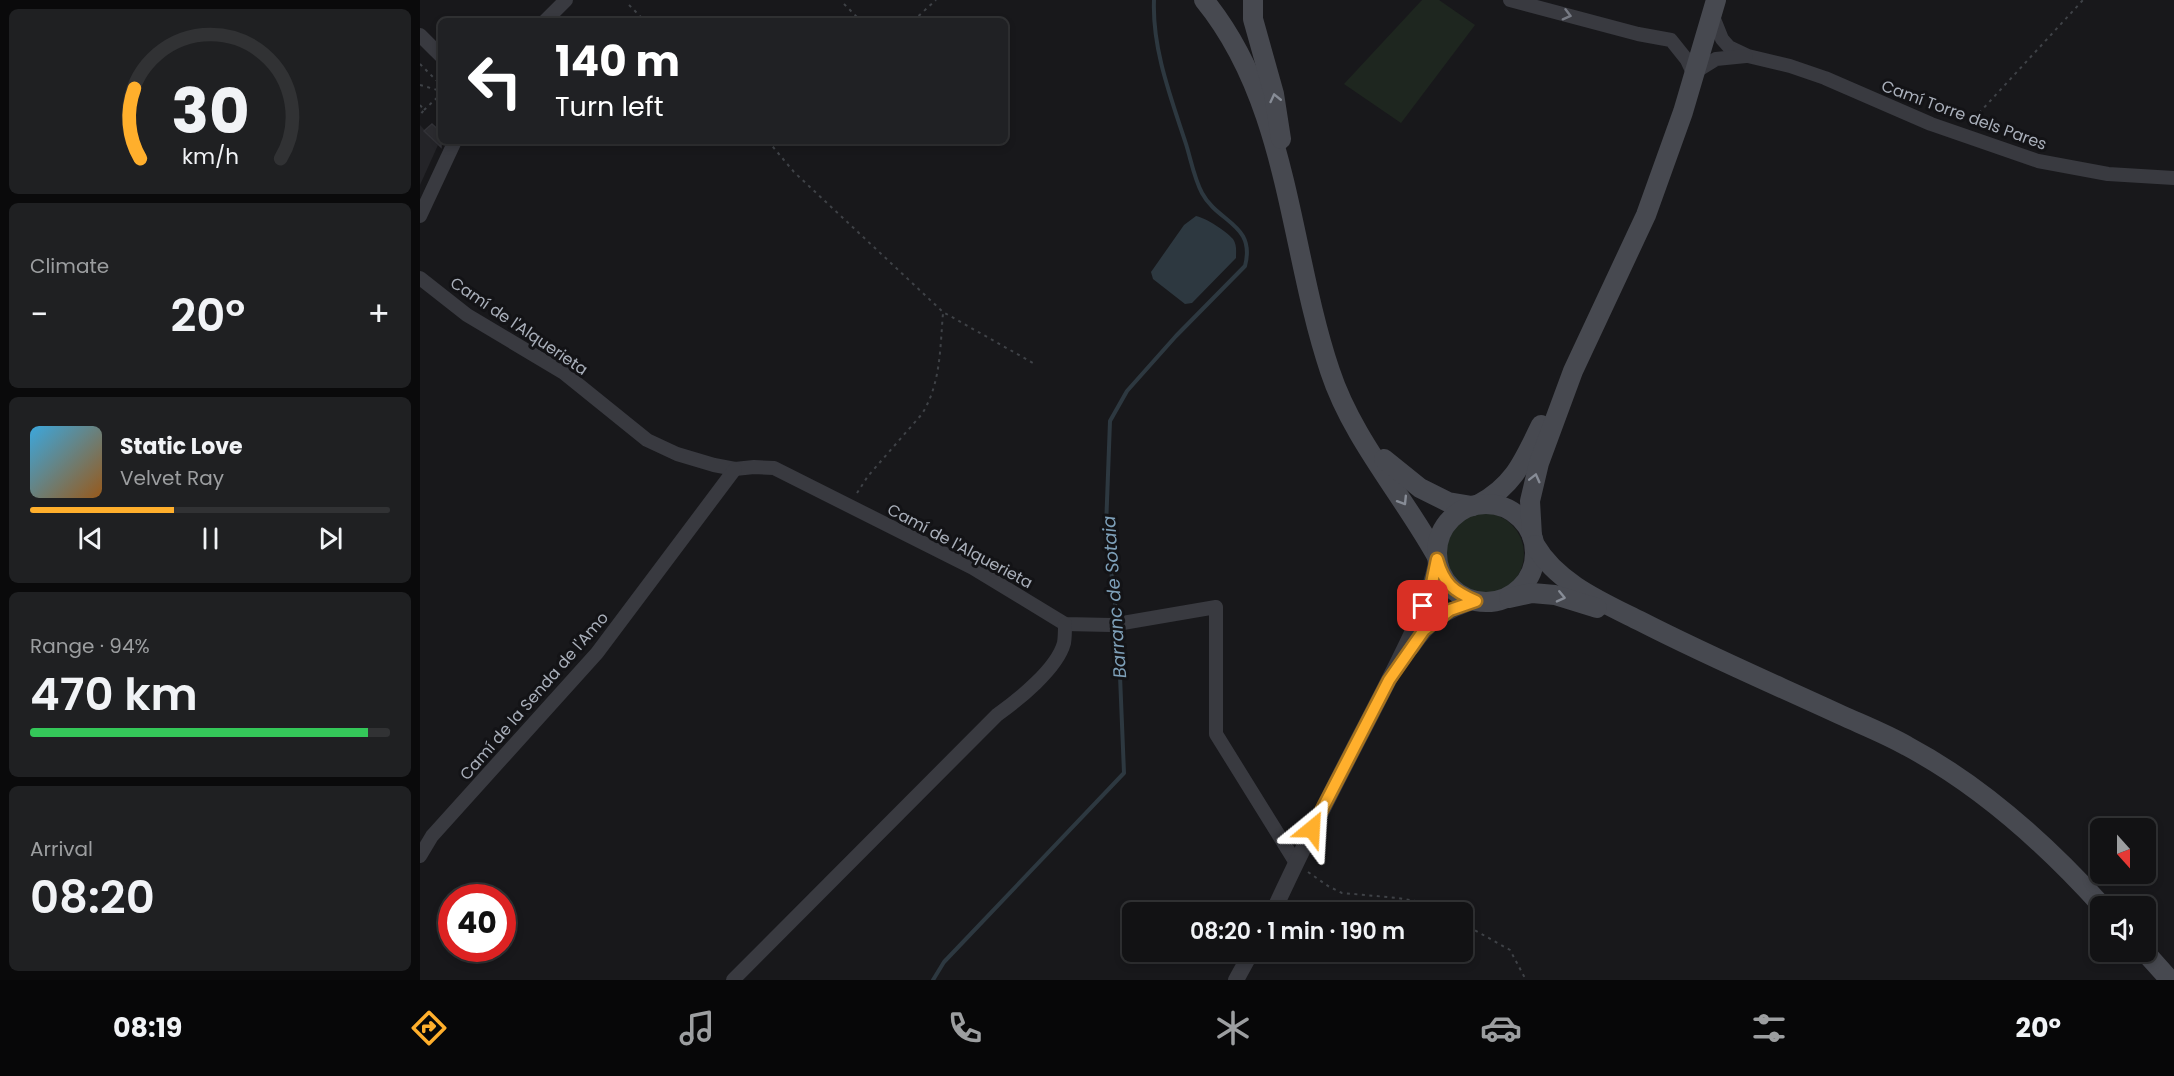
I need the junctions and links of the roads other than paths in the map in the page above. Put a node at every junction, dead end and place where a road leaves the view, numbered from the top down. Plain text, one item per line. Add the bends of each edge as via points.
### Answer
1 (566, 0) edge
2 (1204, 0) edge
3 (1253, 0) edge
4 (1510, 0) edge
5 (1714, 7) edge
6 (548, 18) edge
7 (420, 35) edge
8 (438, 53) edge
9 (1748, 56) junction
10 (1694, 74) junction
11 (454, 144) edge
12 (1282, 177) junction
13 (2174, 178) edge
14 (420, 216) edge
15 (420, 278) edge
16 (1573, 371) junction
17 (1359, 435) junction
18 (735, 470) junction
19 (1475, 505) junction
20 (1533, 540) junction
21 (1437, 557) junction
22 (1503, 599) junction
23 (1476, 601) junction
24 (1065, 624) junction
25 (1666, 635) junction
26 (1389, 680) junction
27 (420, 856) edge
28 (1296, 863) junction
29 (2092, 896) edge
30 (1278, 902) edge
31 (1246, 962) edge
32 (2154, 962) edge
33 (734, 980) edge
34 (1236, 980) edge
35 (2170, 980) edge

1 - 6 street
2 - 12 main road via 1247,72
12 -> 3 main road via 1277,108 1253,19
4 -> 10 street via 1671,40
5 - 9 street, Camí Torre dels Pares via 1722,39
5 - 10 main road
7 - 8 street
9 - 10 street, Camí Torre dels Pares via 1716,59
9 - 13 street, Camí Torre dels Pares via 1825,78 1922,120 2038,161 2108,174
10 - 16 main road via 1646,214
11 - 14 street
12 - 17 main road via 1330,372
15 - 18 street, Camí de l'Alquerieta via 467,315 564,373 647,440 693,460
16 - 19 main road via 1515,477 1492,497
20 -> 16 main road via 1533,483
17 - 19 main road via 1420,489 1448,502
17 -> 21 main road
18 - 24 street, Camí de l'Alquerieta via 774,468 973,568
18 - 27 street, Camí de la Senda de l'Amo via 597,653 432,836
19 - 20 main road via 1498,505 1518,515 1530,529
19 - 21 main road via 1464,508 1448,521 1439,537
20 - 22 main road via 1536,556 1529,577
20 - 25 main road via 1546,561 1563,577
21 - 23 main road via 1442,576 1456,592
21 - 26 street via 1431,588
22 - 23 main road
22 -> 25 main road via 1532,593 1555,595
23 - 26 street via 1450,610 1424,630
24 - 28 street via 1111,625 1216,606 1216,734
24 - 33 street via 1063,645 1023,696 997,715
25 - 29 main road via 1905,745 1948,769 2024,828
26 - 28 street
28 - 30 street
31 - 34 street
32 - 35 main road

